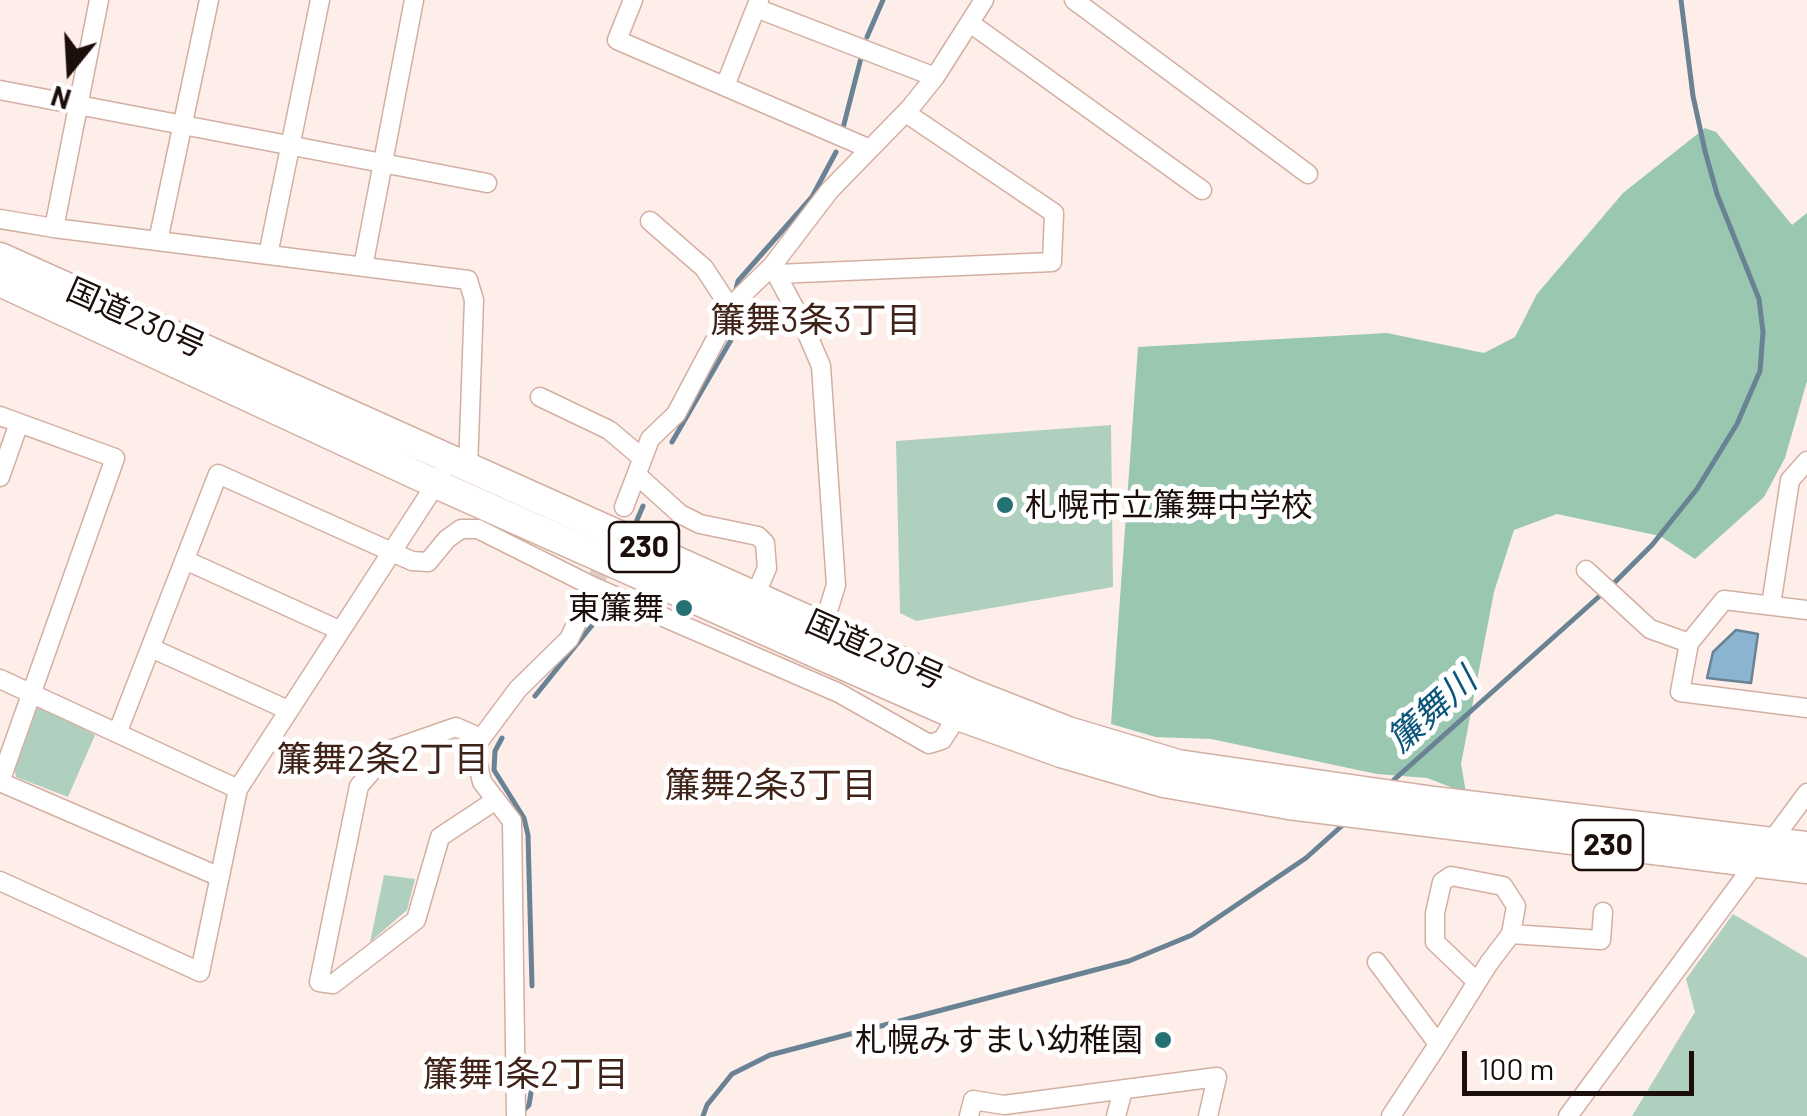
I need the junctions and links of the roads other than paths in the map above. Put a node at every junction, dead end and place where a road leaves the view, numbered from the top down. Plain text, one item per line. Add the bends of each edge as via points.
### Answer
1 (99, 0) edge
2 (210, 0) edge
3 (320, 0) edge
4 (414, 0) edge
5 (633, 0) edge
6 (984, 0) edge
7 (1074, 0) edge
8 (757, 4) edge
9 (970, 23) junction
10 (934, 77) junction
11 (725, 86) junction
12 (0, 90) edge
13 (78, 106) junction
14 (906, 112) junction
15 (184, 126) junction
16 (289, 146) junction
17 (870, 149) junction
18 (382, 164) junction
19 (1308, 174) dead end
20 (488, 183) dead end
21 (1202, 190) dead end
22 (0, 219) edge
23 (650, 221) dead end
24 (54, 228) junction
25 (158, 241) junction
26 (268, 255) junction
27 (0, 257) edge
28 (363, 267) junction
29 (774, 270) junction
30 (0, 282) edge
31 (732, 309) junction
32 (540, 397) dead end
33 (0, 416) edge
34 (19, 423) junction
35 (1807, 460) edge
36 (639, 466) junction
37 (451, 471) junction
38 (0, 478) edge
39 (1786, 506) junction
40 (624, 507) tunnel mouth
41 (1807, 509) edge
42 (392, 551) junction
43 (184, 560) junction
44 (1586, 570) dead end
45 (594, 587) junction
46 (1771, 604) junction
47 (748, 608) junction
48 (1807, 610) edge
49 (339, 630) junction
50 (818, 640) junction
51 (1689, 643) junction
52 (151, 648) junction
53 (0, 678) edge
54 (32, 693) junction
55 (965, 704) junction
56 (1807, 708) edge
57 (288, 710) junction
58 (118, 732) junction
59 (481, 738) junction
60 (238, 790) junction
61 (1807, 793) edge
62 (1298, 794) junction
63 (496, 800) junction
64 (1807, 846) edge
65 (1762, 852) junction
66 (1807, 869) edge
67 (220, 877) junction
68 (0, 881) edge
69 (1603, 912) dead end
70 (1511, 934) junction
71 (1377, 962) dead end
72 (1477, 982) junction
73 (1438, 1044) junction
74 (1123, 1090) junction
75 (1570, 1115) edge
76 (516, 1116) edge
77 (969, 1116) edge
78 (1116, 1116) edge
79 (1208, 1116) edge
80 (1391, 1116) edge

1 - 13 street
2 - 15 street
3 - 16 street
4 - 18 street
5 - 11 street via 618,40
6 - 9 street
7 - 19 street
8 - 10 street
8 - 11 street
9 - 10 street
9 - 21 street
10 - 14 street
11 - 17 street
12 - 13 street
13 - 15 street
13 - 24 street
14 - 17 street
14 - 29 street via 1054,213 1052,262
15 - 16 street
15 - 25 street
16 - 18 street
16 - 26 street
17 - 29 street via 830,190
18 - 20 street
18 - 28 street
22 - 24 street
23 - 31 street via 704,268
24 - 25 street
25 - 26 street
26 - 28 street
27 - 37 highway, 国道230号 / 230
28 - 37 street via 468,280 474,300
29 - 31 street
29 - 50 street via 821,366 836,585
30 - 37 highway, 国道230号 / 230
31 - 36 street via 676,414 650,440
32 - 36 street via 609,430
33 - 34 street
34 - 38 street
34 - 54 street via 114,458
35 - 39 street via 1790,480
36 - 40 street
36 - 47 street via 680,514 765,543 767,568
37 - 42 street
37 - 47 highway, 国道230号 / 230
39 - 41 street
39 - 46 street
42 - 43 street via 218,474
42 - 45 street via 428,562 461,529 478,529
42 - 49 street
43 - 49 street
43 - 52 street
44 - 51 street via 1650,630
45 - 55 street via 840,693 929,744 942,740
45 - 59 street via 569,639
46 - 48 street
46 - 51 street via 1724,600
47 - 50 highway, 国道230号 / 230
49 - 57 street
50 - 55 highway, 国道230号 / 230
51 - 56 street via 1680,692
52 - 57 street
52 - 58 street
53 - 54 street
54 - 58 street
54 - 67 street via 0,782
55 - 62 highway, 国道230号 / 230
57 - 60 street
58 - 60 street
59 - 63 street via 474,748 482,782
59 - 63 street via 456,727 390,750 359,786 319,982 333,984 416,920 440,837
60 - 67 street
61 - 65 street
62 - 65 highway, 国道230号 / 230 via 1434,801
62 - 65 highway, 国道230号 / 230 via 1410,822
63 - 76 street via 512,821
64 - 65 highway, 国道230号 / 230
65 - 66 highway, 国道230号 / 230
65 - 75 street
67 - 68 street via 200,972
69 - 70 street via 1601,940
70 - 72 street
70 - 72 street via 1516,906 1503,886 1451,876 1442,882 1435,942
71 - 73 street
72 - 73 street
73 - 80 street
74 - 77 street via 1004,1105 974,1100
74 - 78 street
74 - 79 street via 1217,1077

